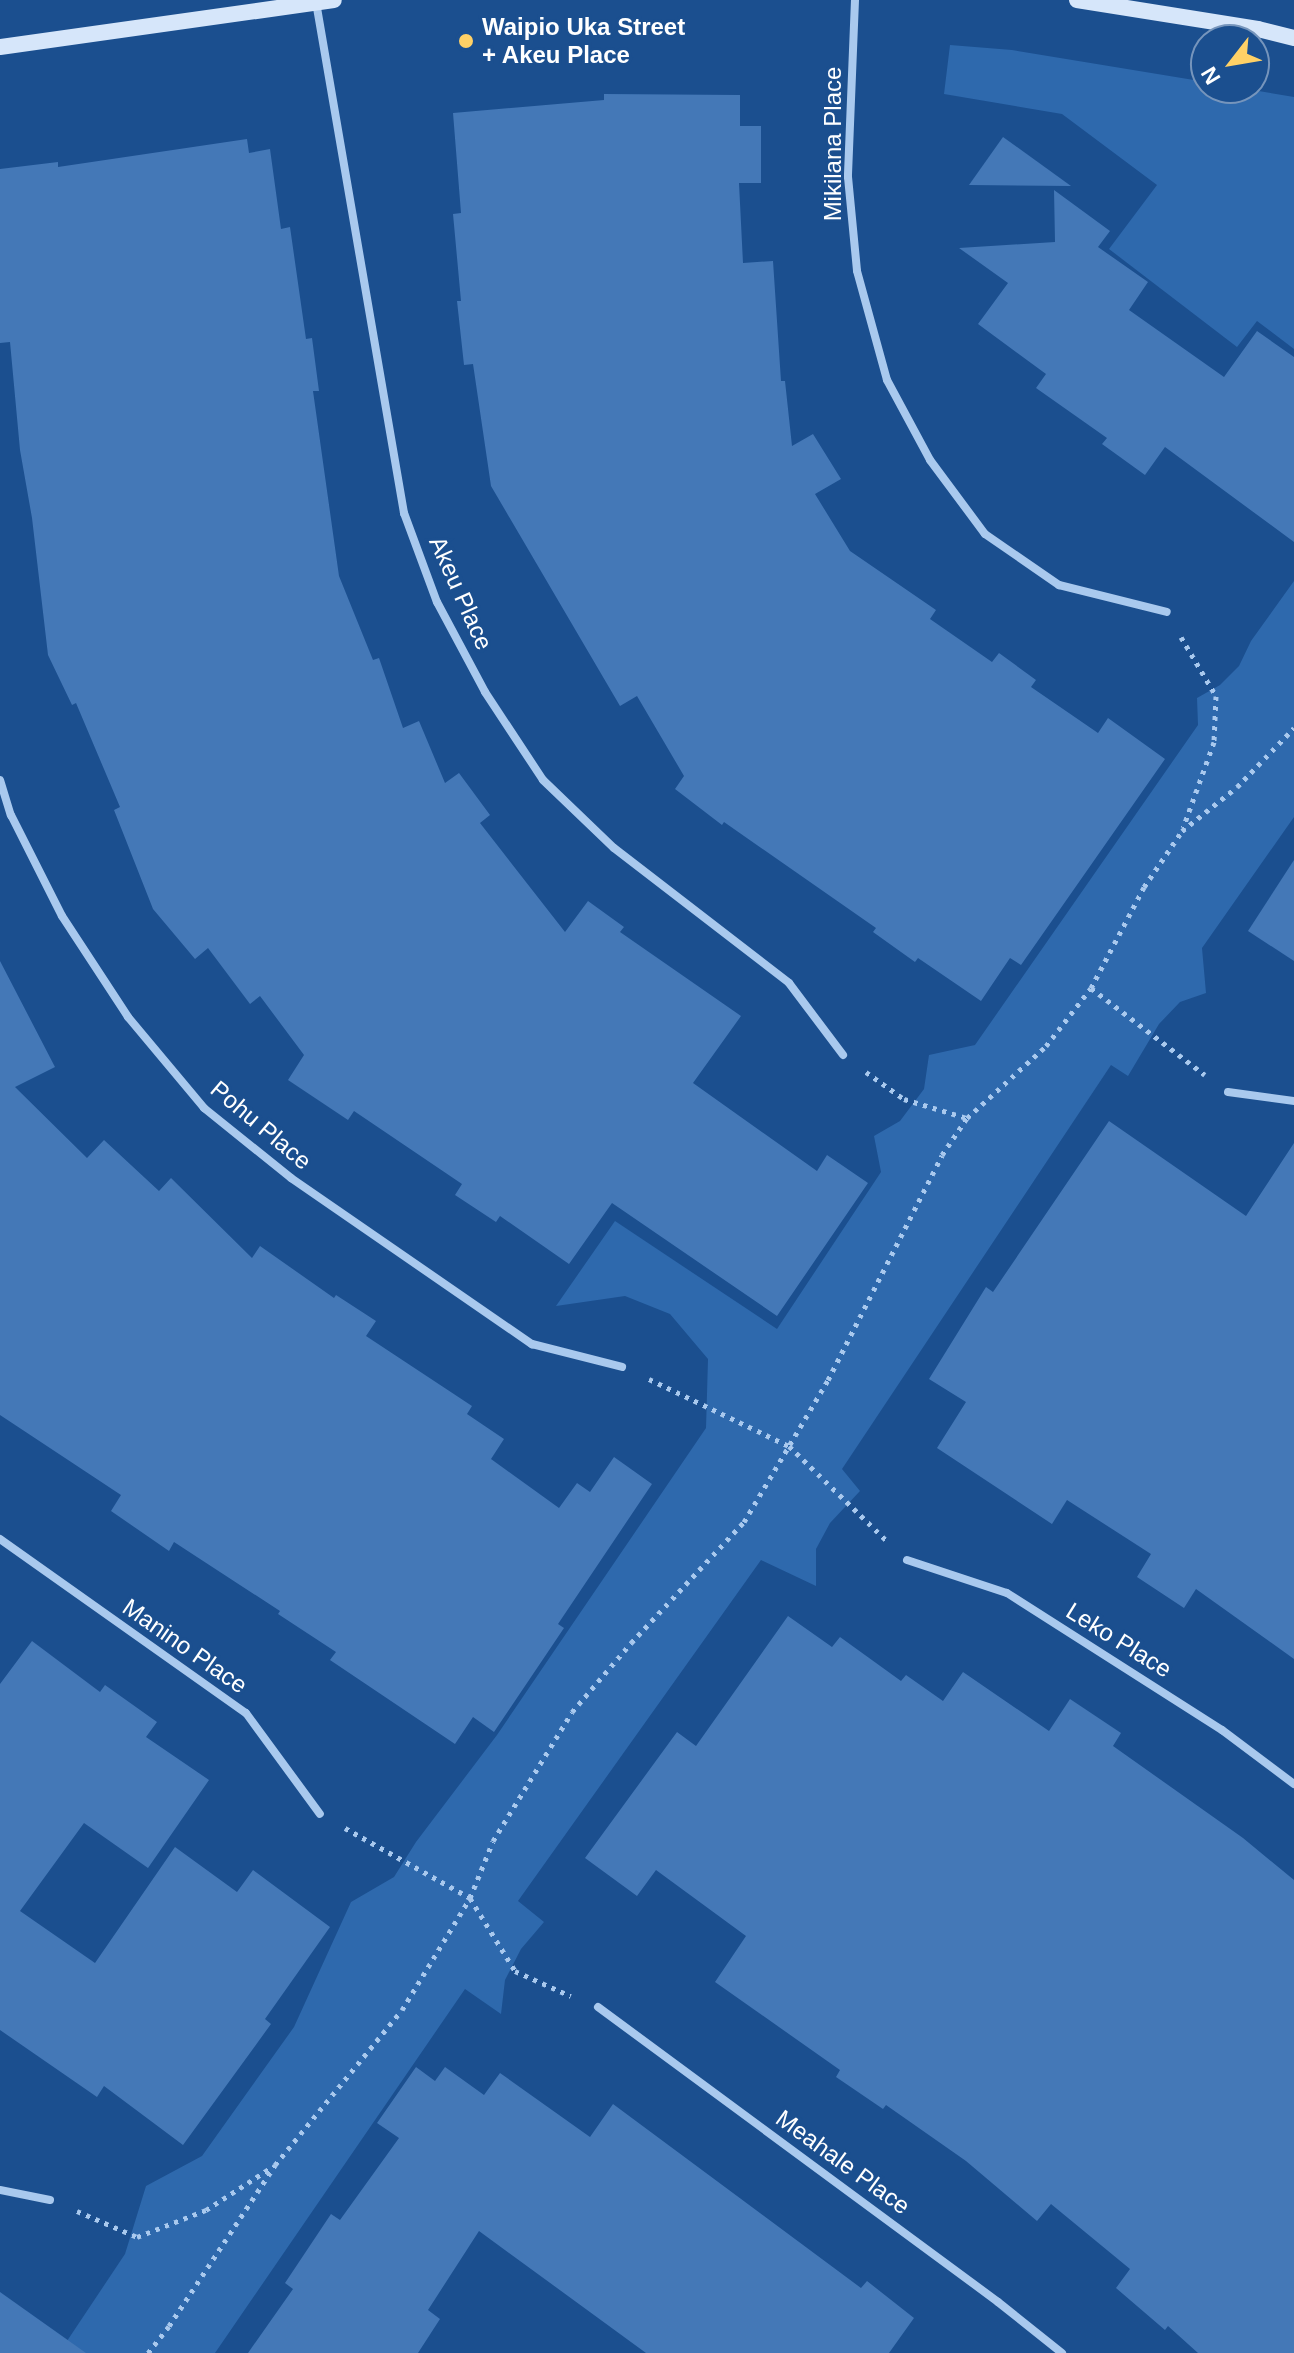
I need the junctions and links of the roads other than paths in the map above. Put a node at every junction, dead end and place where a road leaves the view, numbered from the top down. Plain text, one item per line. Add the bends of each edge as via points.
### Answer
1 (334, 0) edge
2 (855, 0) edge
3 (1077, 0) edge
4 (316, 2) edge
5 (1294, 38) edge
6 (0, 47) edge
7 (1167, 612) road end
8 (0, 780) edge
9 (843, 1055) road end
10 (1228, 1092) road end
11 (1294, 1101) edge
12 (622, 1367) road end
13 (0, 1539) edge
14 (907, 1560) road end
15 (1294, 1784) edge
16 (320, 1814) road end
17 (598, 2007) road end
18 (0, 2190) edge
19 (50, 2200) road end
20 (1062, 2353) edge

1 - 4 street
2 - 7 street, Mikilana Place via 848,177 857,271 887,380 930,460 985,534 1059,585
3 - 5 street
4 - 6 street
4 - 9 street, Akeu Place via 404,513 437,602 485,692 543,780 614,848 789,983
8 - 12 street, Pohu Place via 11,815 62,916 128,1017 204,1108 291,1178 532,1344
10 - 11 street
13 - 16 street, Manino Place via 246,1713
14 - 15 street, Leko Place via 1007,1593 1222,1730
17 - 20 street, Meahale Place
18 - 19 street

